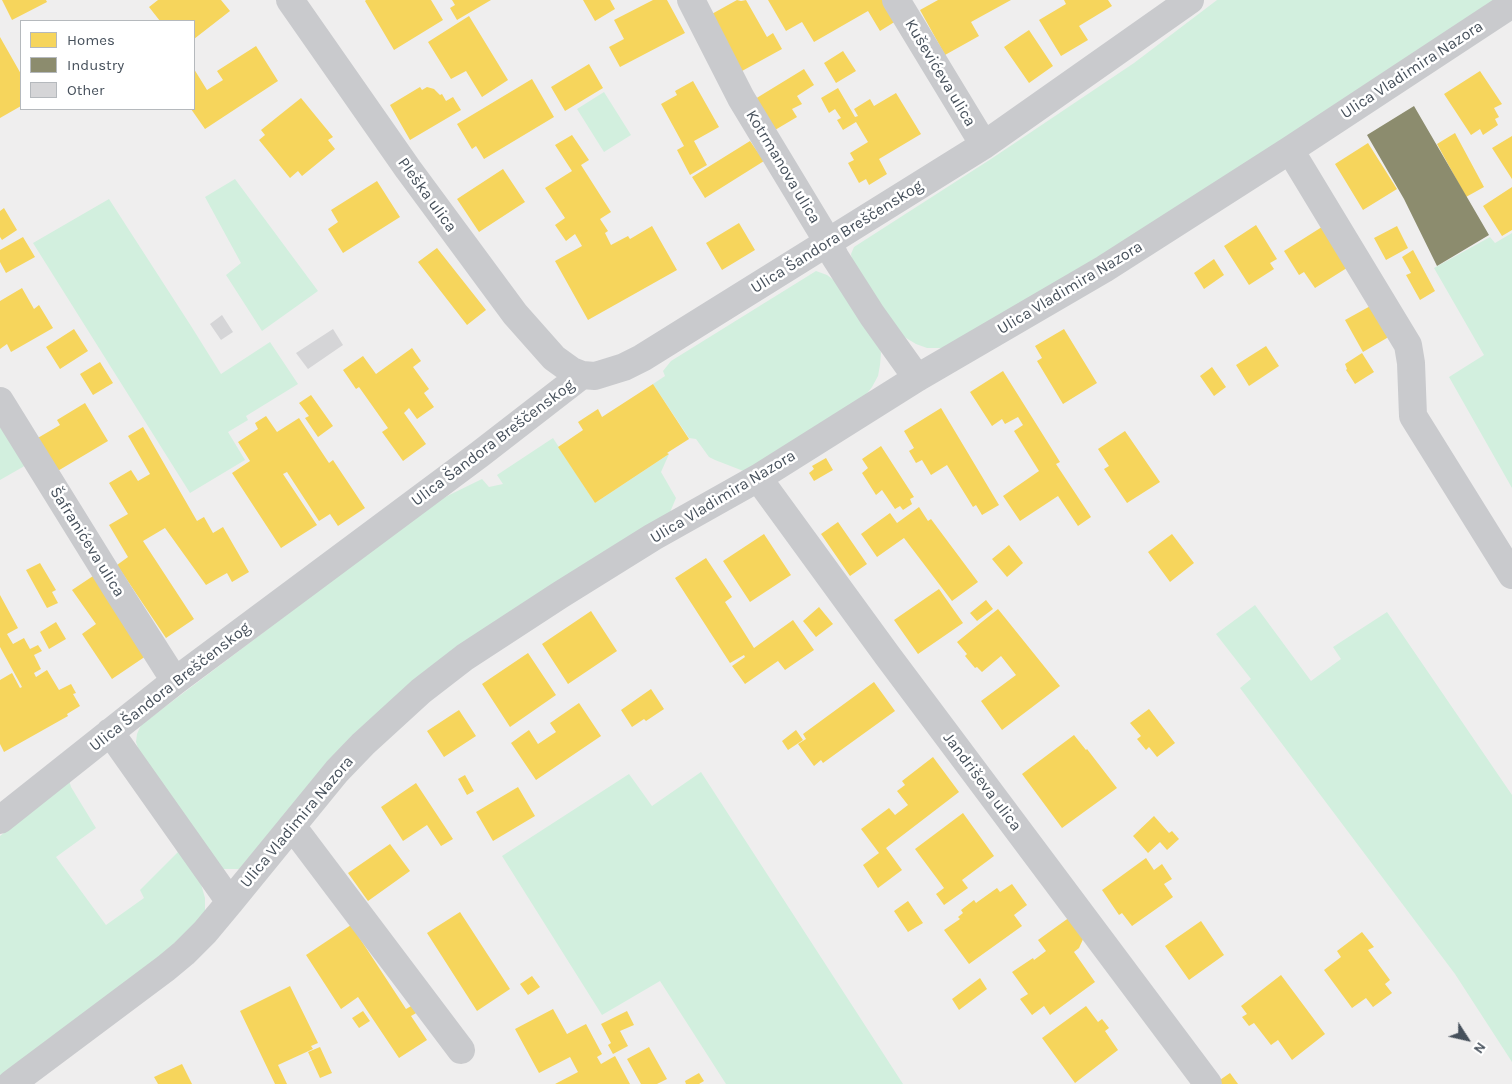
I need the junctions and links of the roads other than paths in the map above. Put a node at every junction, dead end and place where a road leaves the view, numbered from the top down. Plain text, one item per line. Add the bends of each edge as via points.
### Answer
1 (290, 0) edge
2 (691, 0) edge
3 (896, 0) edge
4 (1190, 0) edge
5 (1512, 4) edge
6 (984, 145) junction
7 (1290, 150) junction
8 (828, 242) junction
9 (582, 375) junction
10 (917, 378) junction
11 (0, 401) edge
12 (758, 478) junction
13 (1512, 575) edge
14 (175, 681) junction
15 (110, 732) junction
16 (0, 820) edge
17 (292, 826) junction
18 (230, 902) junction
19 (461, 1050) dead end
20 (11, 1084) edge
21 (1208, 1084) edge

1 - 9 street, Pleška ulica via 408,169 515,314 554,358
2 - 8 street, Kotrmanova ulica via 741,98
3 - 6 street, Kuševićeva ulica
4 - 6 street, Ulica Šandora Breščenskog
5 - 7 street, Ulica Vladimira Nazora
6 - 8 street, Ulica Šandora Breščenskog
7 - 10 street, Ulica Vladimira Nazora via 1104,269
7 - 13 street via 1408,345 1413,416
8 - 9 street, Ulica Šandora Breščenskog via 642,358 607,373
8 - 10 street, Kotrmanova ulica via 866,306
9 - 14 street, Ulica Šandora Breščenskog
10 - 12 street, Ulica Vladimira Nazora
11 - 14 street, Šafranićeva ulica
12 - 17 street, Ulica Vladimira Nazora via 568,589 465,657 421,691 363,744
12 - 21 street, Jandriševa ulica
14 - 15 street, Ulica Šandora Breščenskog
15 - 16 street, Ulica Šandora Breščenskog
15 - 18 street
17 - 18 street, Ulica Vladimira Nazora
17 - 19 street
18 - 20 street, Ulica Vladimira Nazora via 205,932 166,968

